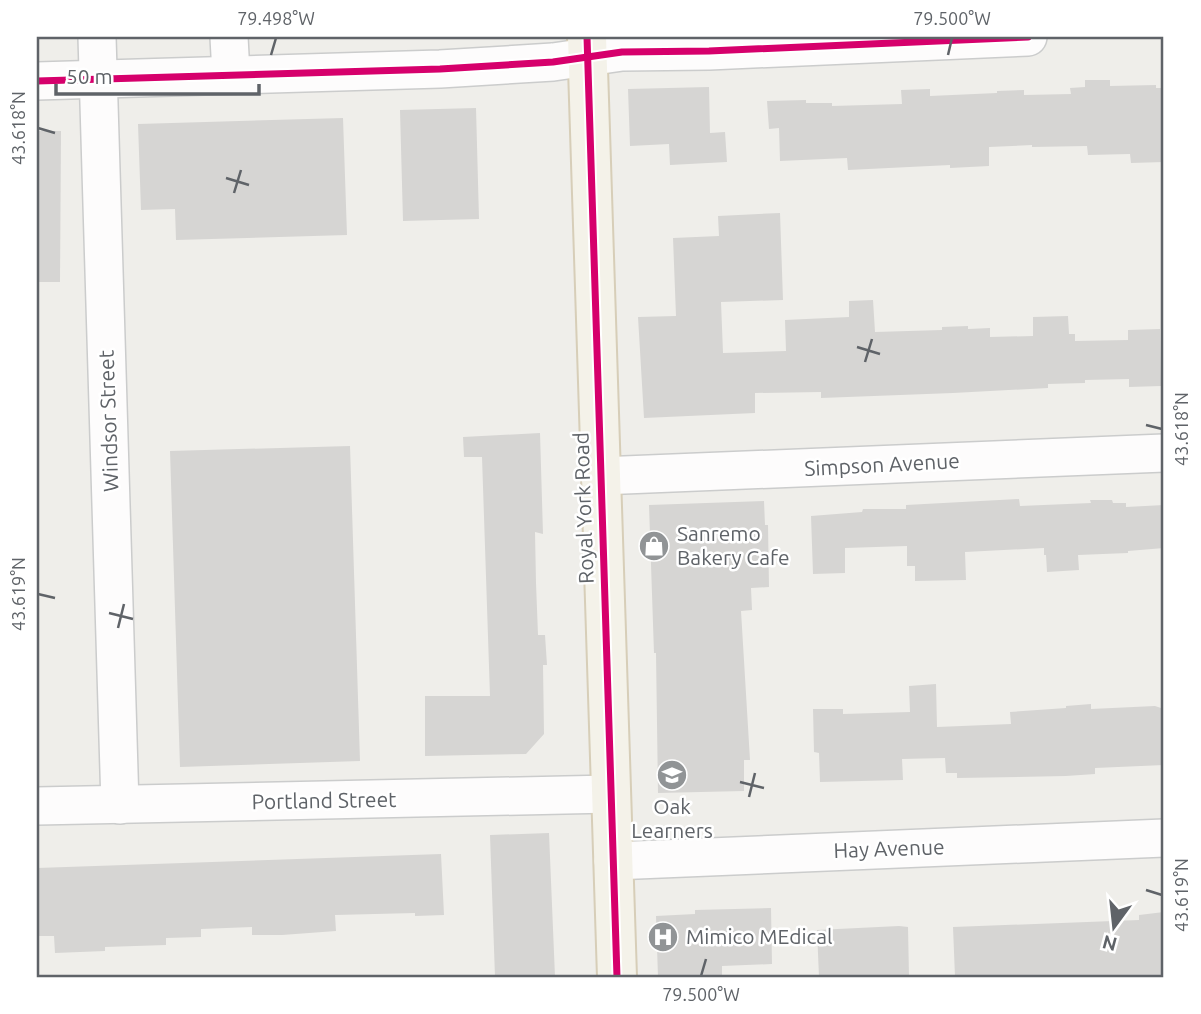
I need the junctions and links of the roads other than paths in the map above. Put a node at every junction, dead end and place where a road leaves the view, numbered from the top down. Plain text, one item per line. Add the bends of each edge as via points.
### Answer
1 (97, 37) edge
2 (229, 37) edge
3 (1028, 37) edge
4 (989, 38) edge
5 (588, 46) edge
6 (440, 53) edge
7 (230, 74) junction
8 (99, 79) junction
9 (37, 81) edge
10 (1164, 453) edge
11 (600, 477) junction
12 (611, 794) junction
13 (120, 804) junction
14 (37, 806) edge
15 (1164, 838) edge
16 (613, 861) junction
17 (617, 977) edge

1 - 8 street, Windsor Street
2 - 7 street
3 - 4 street
4 - 5 street via 709,51 622,52
5 - 6 street via 553,62
5 - 11 main road, Royal York Road
6 - 7 street
7 - 8 street
8 - 9 street
8 - 13 street, Windsor Street
10 - 11 street, Simpson Avenue
11 - 12 main road, Royal York Road
12 - 13 street, Portland Street
12 - 16 main road, Royal York Road
13 - 14 street, Portland Street
15 - 16 street, Hay Avenue
16 - 17 main road, Royal York Road

